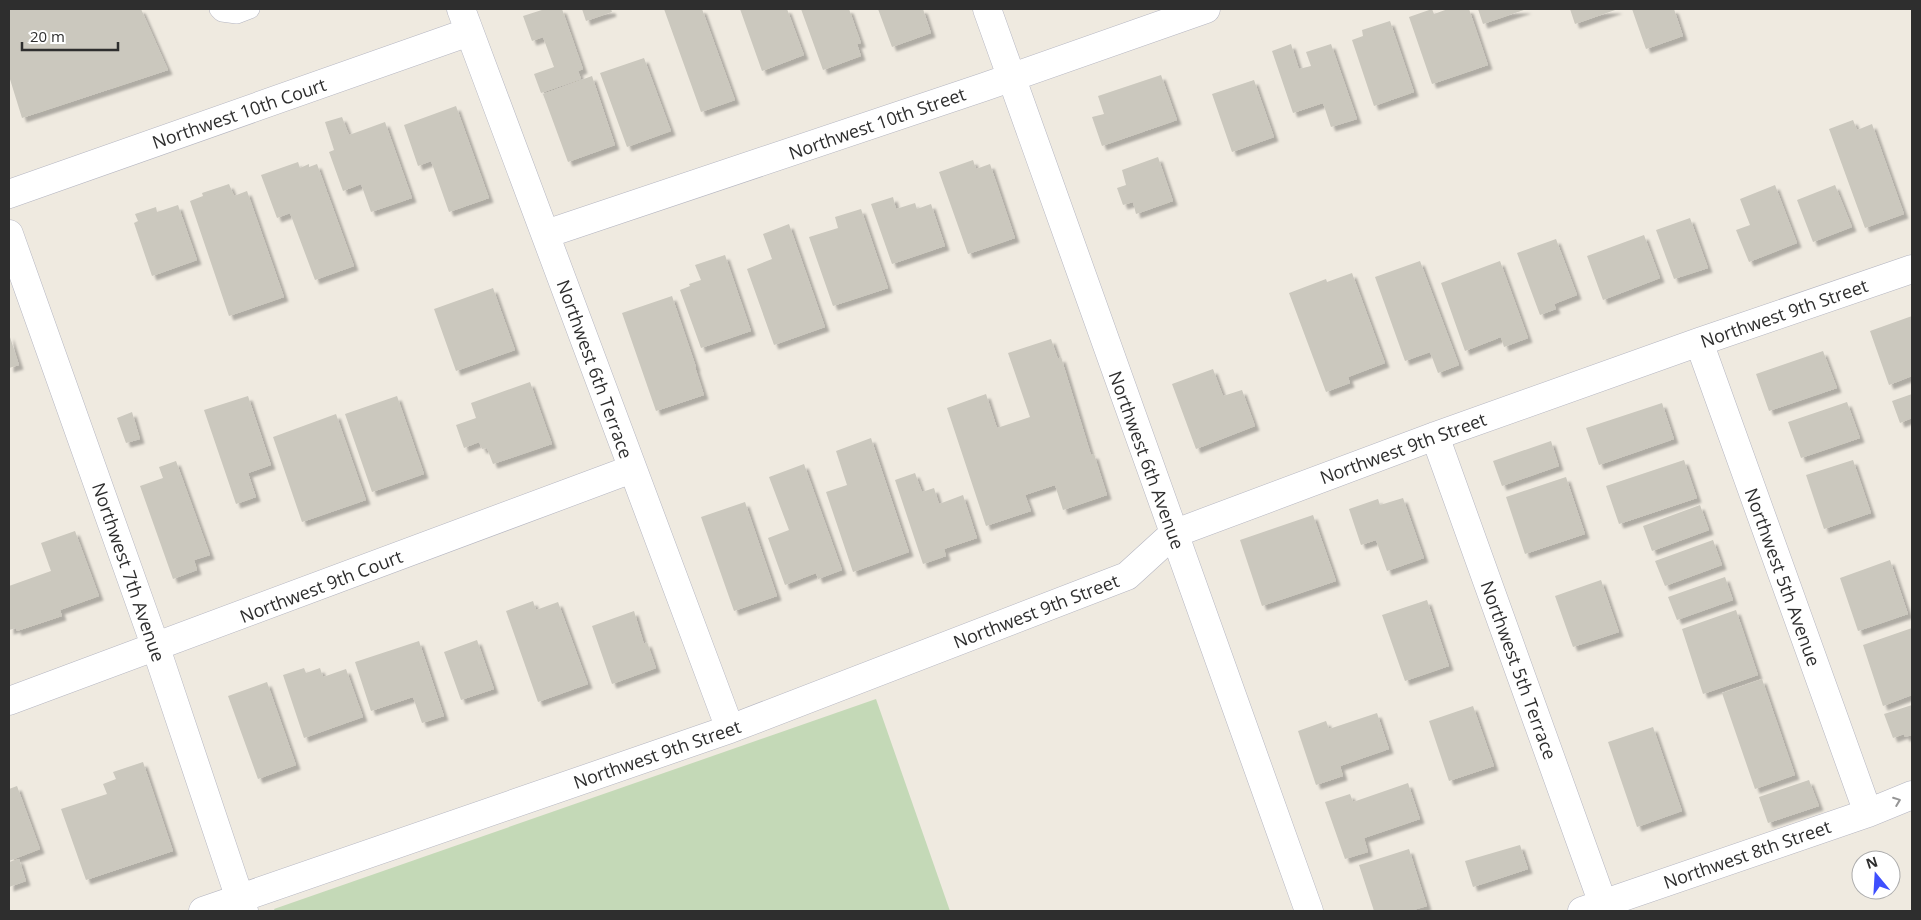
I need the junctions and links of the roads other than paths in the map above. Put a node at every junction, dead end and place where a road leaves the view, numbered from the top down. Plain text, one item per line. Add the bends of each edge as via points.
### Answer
1 (219, 9) edge
2 (250, 9) edge
3 (987, 9) edge
4 (1206, 9) edge
5 (465, 20) edge
6 (1011, 78) junction
7 (9, 194) edge
8 (9, 234) edge
9 (546, 234) junction
10 (1912, 270) edge
11 (1699, 342) junction
12 (1435, 436) junction
13 (632, 469) junction
14 (1173, 534) junction
15 (156, 648) junction
16 (9, 701) edge
17 (730, 729) junction
18 (1912, 796) edge
19 (1868, 813) junction
20 (242, 905) edge
21 (1593, 908) edge
22 (203, 911) edge
23 (1309, 911) edge

1 - 2 lane via 237,14
3 - 6 street, Northwest 6th Avenue
4 - 6 street, Northwest 10th Street
5 - 7 street, Northwest 10th Court
5 - 9 street, Northwest 6th Terrace
6 - 9 street, Northwest 10th Street
6 - 14 street, Northwest 6th Avenue
8 - 15 street, Northwest 7th Avenue
9 - 13 street, Northwest 6th Terrace
10 - 11 street, Northwest 9th Street
11 - 12 street, Northwest 9th Street
11 - 19 street, Northwest 5th Avenue
12 - 14 street, Northwest 9th Street
12 - 21 street, Northwest 5th Terrace
13 - 15 street, Northwest 9th Court
13 - 17 street, Northwest 6th Terrace
14 - 17 street, Northwest 9th Street via 1127,576
14 - 23 street, Northwest 6th Avenue
15 - 16 street, Northwest 9th Court
15 - 20 street, Northwest 7th Avenue
17 - 20 street, Northwest 9th Street
19 -> 18 street, Northwest 8th Street
19 - 21 street, Northwest 8th Street
20 - 22 street, Northwest 9th Street

